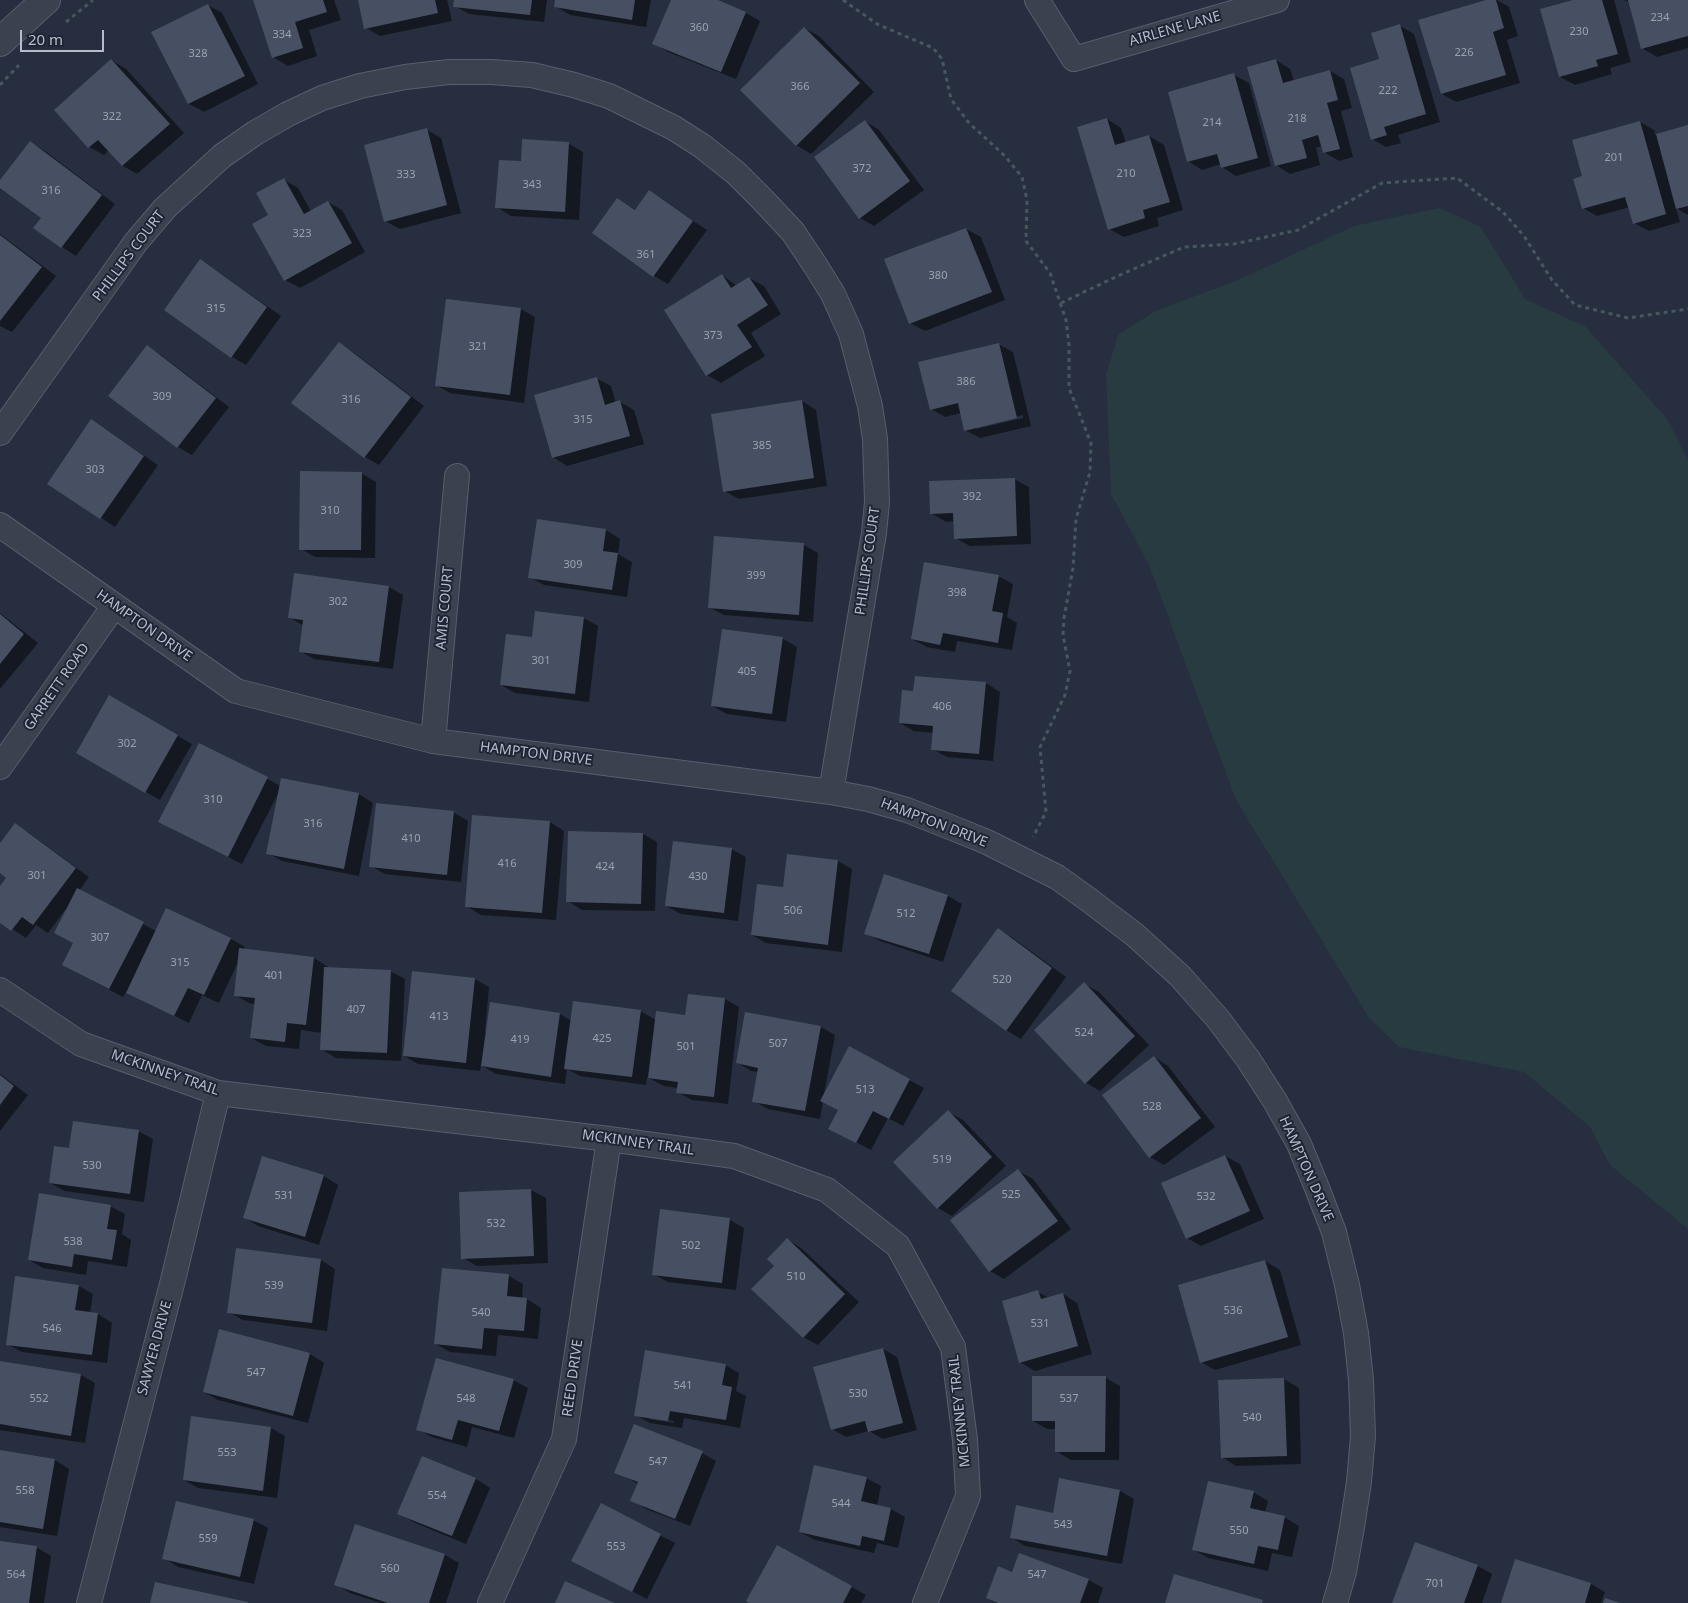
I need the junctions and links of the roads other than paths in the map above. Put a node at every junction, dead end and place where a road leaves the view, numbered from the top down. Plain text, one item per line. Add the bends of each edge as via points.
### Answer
1 (46, 0) edge
2 (1037, 0) edge
3 (1277, 0) edge
4 (0, 42) edge
5 (0, 433) edge
6 (457, 476) dead end
7 (0, 525) edge
8 (114, 606) junction
9 (433, 741) junction
10 (0, 768) edge
11 (831, 792) junction
12 (0, 990) edge
13 (218, 1093) junction
14 (608, 1139) junction
15 (89, 1603) edge
16 (490, 1603) edge
17 (925, 1603) edge
18 (1335, 1603) edge

1 - 4 street
2 - 3 street, AIRLENE LANE via 1074,59
5 - 11 street, PHILLIPS COURT via 136,242 165,208 222,156 288,114 322,98 360,86 449,72 532,75 609,96 674,128 736,173 792,232 833,294 851,334 870,406 875,440 877,502
6 - 9 street, AMIS COURT
7 - 8 street, HAMPTON DRIVE
8 - 9 street, HAMPTON DRIVE via 236,691
8 - 10 street, GARRETT ROAD
9 - 11 street, HAMPTON DRIVE
11 - 18 street, HAMPTON DRIVE via 908,810 987,842 1057,878 1089,900 1135,935 1180,976 1218,1019 1276,1101 1299,1144 1334,1232 1356,1333 1363,1436 1344,1572
12 - 13 street, MCKINNEY TRAIL via 81,1044
13 - 14 street, MCKINNEY TRAIL
13 - 15 street, SAWYER DRIVE
14 - 16 street, REED DRIVE via 564,1439
14 - 17 street, MCKINNEY TRAIL via 734,1156 827,1190 898,1246 953,1347 965,1440 968,1496

